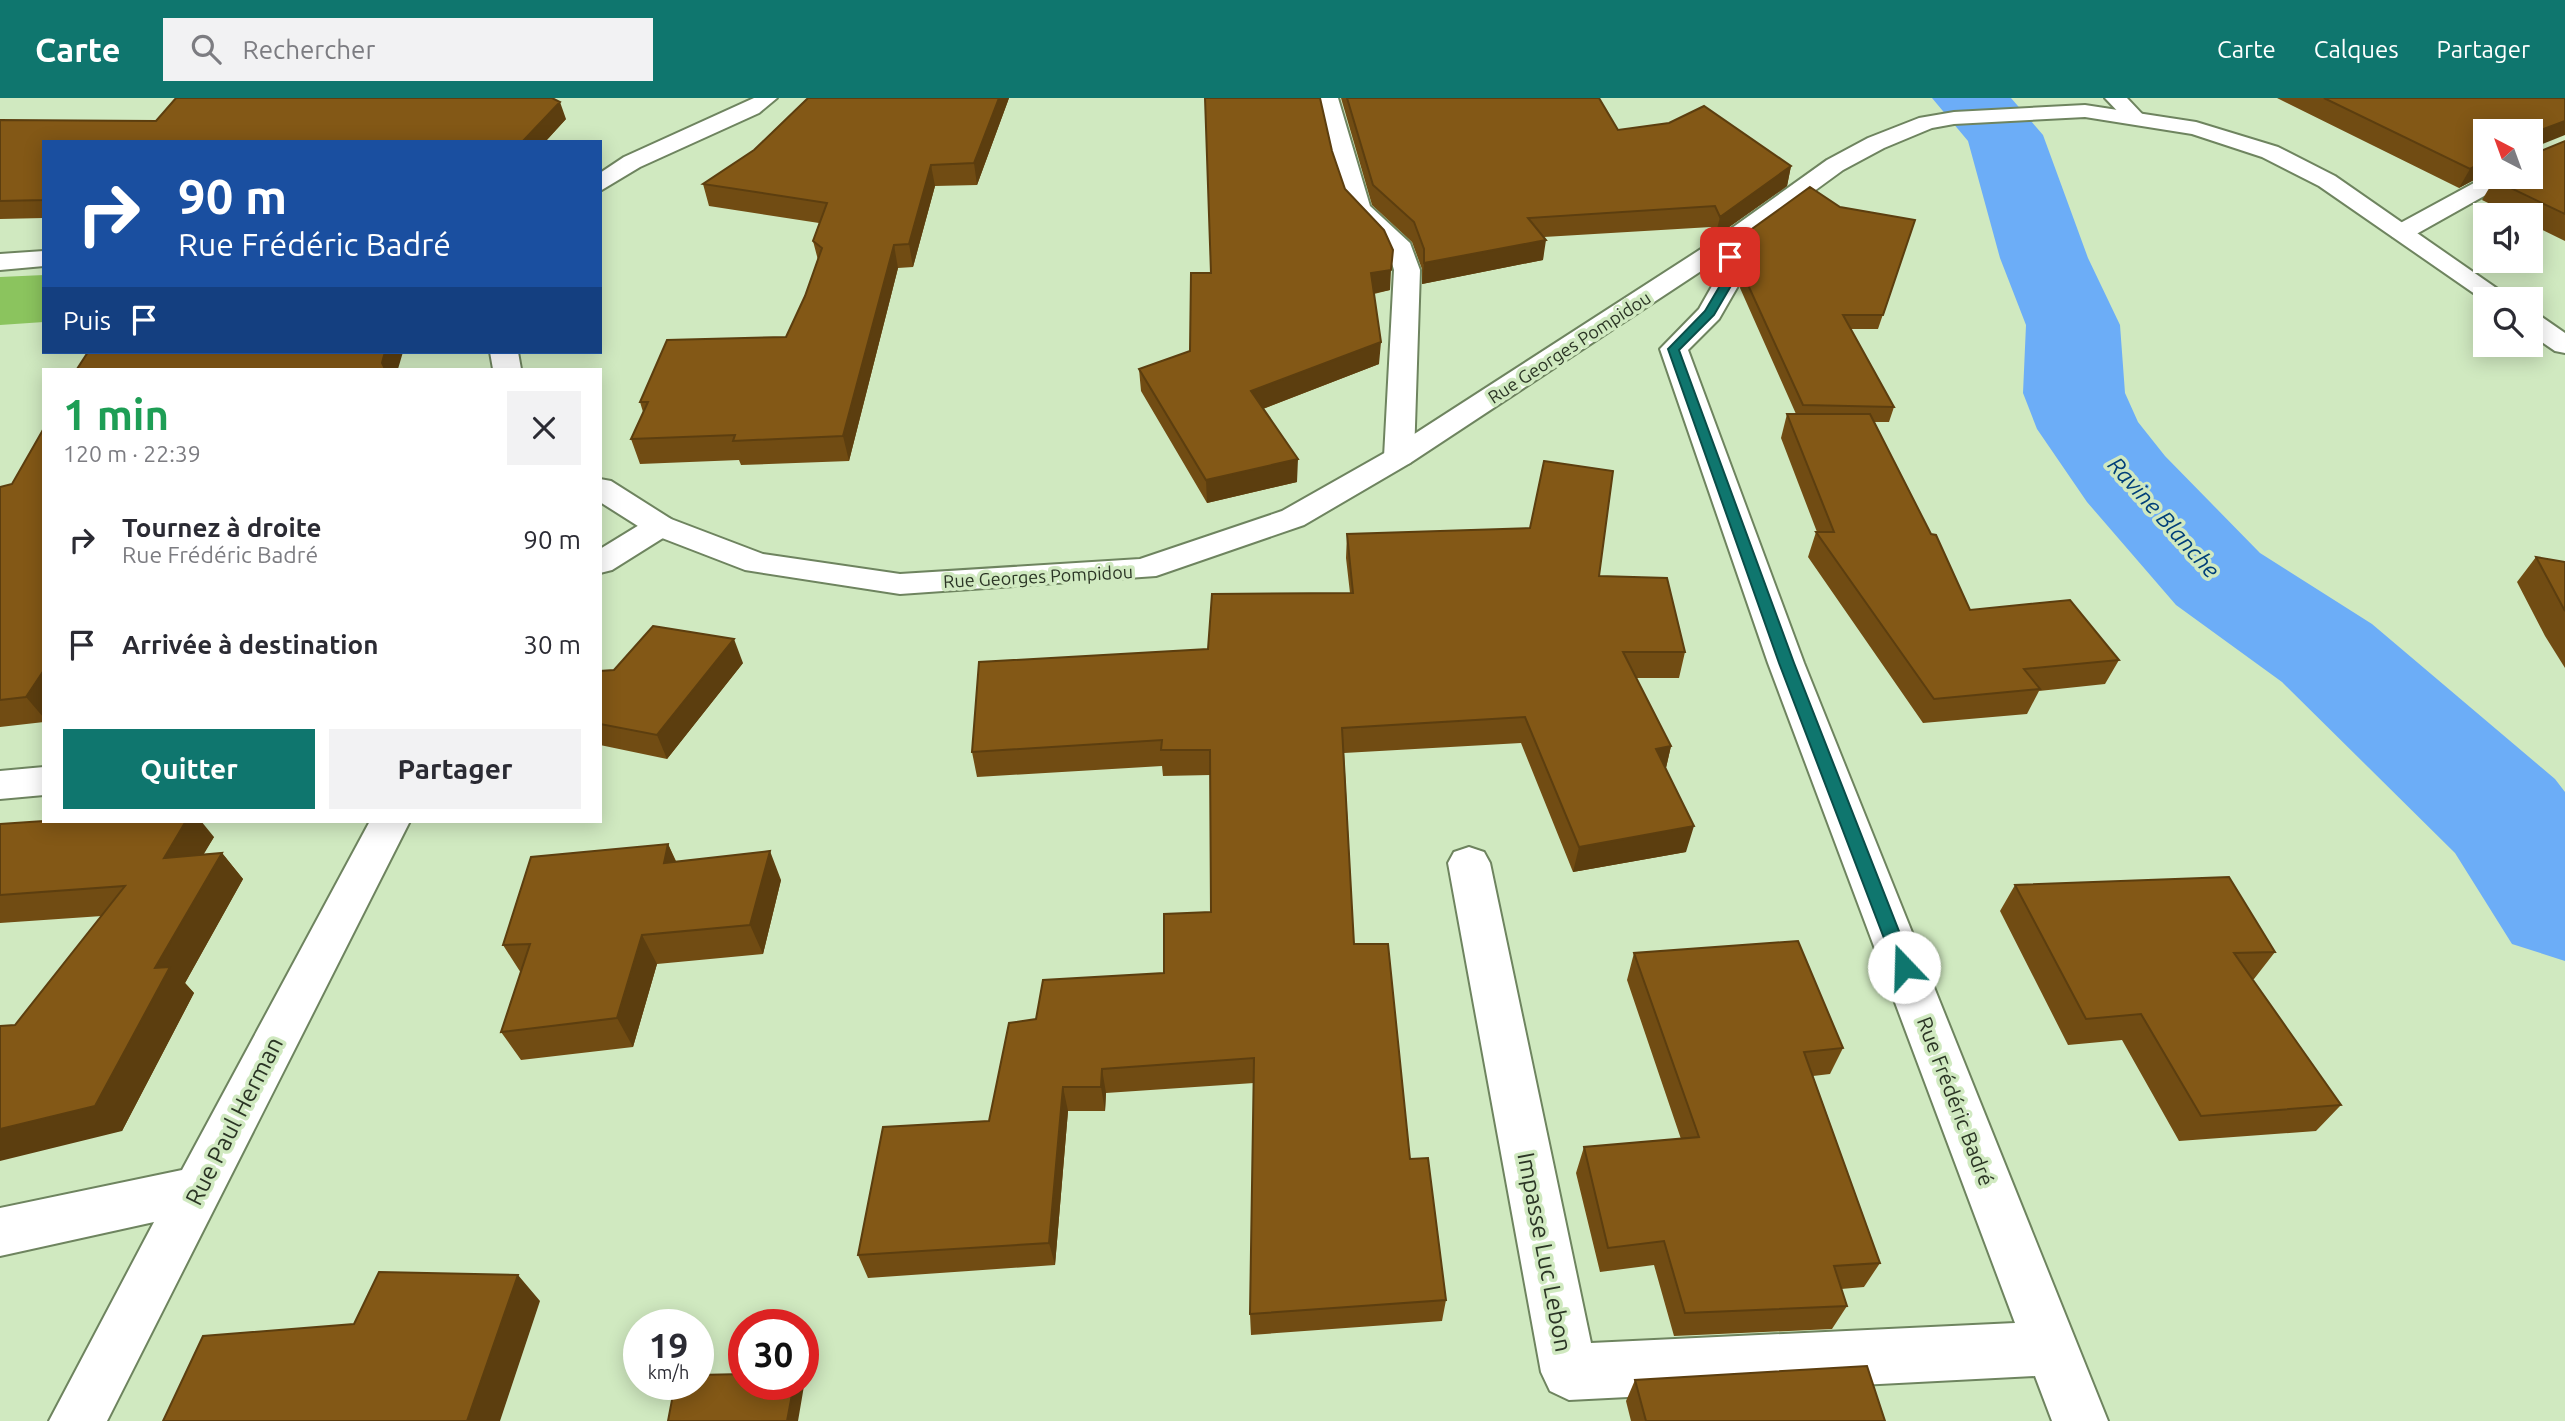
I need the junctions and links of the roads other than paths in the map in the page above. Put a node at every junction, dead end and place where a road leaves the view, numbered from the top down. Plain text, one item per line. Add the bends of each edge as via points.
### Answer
1 (766, 98) edge
2 (1328, 98) edge
3 (2115, 98) edge
4 (2133, 116) junction
5 (602, 183) edge
6 (2479, 189) edge
7 (2402, 232) junction
8 (1727, 243) junction
9 (42, 258) edge
10 (0, 262) edge
11 (2482, 287) edge
12 (2543, 330) edge
13 (2565, 345) edge
14 (1399, 457) junction
15 (602, 489) edge
16 (660, 526) junction
17 (602, 562) edge
18 (42, 781) edge
19 (0, 785) edge
20 (389, 823) edge
21 (1469, 863) dead end
22 (199, 1189) junction
23 (0, 1232) edge
24 (2052, 1348) junction
25 (77, 1421) edge
26 (2080, 1421) edge

1 - 5 street via 752,109 632,162
2 - 14 street via 1358,207 1401,248 1407,270
3 - 4 street
4 - 7 street, Rue Georges Pompidou via 2196,128 2270,152 2328,181
4 - 8 street, Rue Georges Pompidou via 2085,111 1927,122 1835,165
6 - 7 street
7 - 11 street, Rue Georges Pompidou
8 - 14 street, Rue Georges Pompidou
8 - 24 street, Rue Frédéric Badré via 1733,272 1710,313 1674,349 1791,676
9 - 10 street
12 - 13 street
14 - 16 street, Rue Georges Pompidou via 1293,518 1144,569 900,584 757,563
15 - 16 street, Rue Georges Pompidou
16 - 17 street
18 - 19 street
20 - 22 street, Rue Paul Herman
21 - 24 street, Impasse Luc Lebon via 1569,1371
22 - 23 street
22 - 25 street, Rue Paul Herman
24 - 26 street, Rue Frédéric Badré

